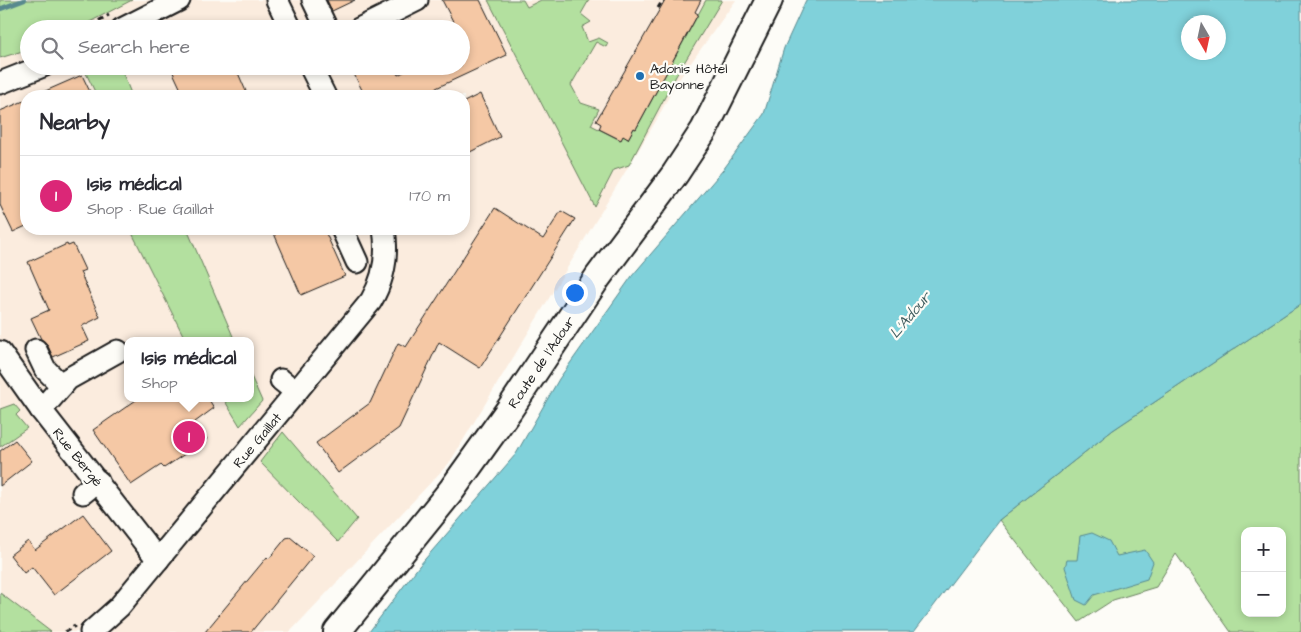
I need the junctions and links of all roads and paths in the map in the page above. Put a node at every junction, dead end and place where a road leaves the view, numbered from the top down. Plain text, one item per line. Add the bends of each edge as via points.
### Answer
1 (179, 0) edge
2 (276, 0) edge
3 (313, 0) edge
4 (417, 0) edge
5 (663, 0) edge
6 (769, 0) edge
7 (658, 8) dead end
8 (140, 20) edge
9 (286, 20) edge
10 (323, 20) edge
11 (377, 20) edge
12 (20, 75) edge
13 (314, 75) edge
14 (0, 83) edge
15 (322, 90) edge
16 (345, 235) edge
17 (384, 235) edge
18 (357, 262) dead end
19 (36, 350) dead end
20 (118, 351) dead end
21 (0, 352) edge
22 (62, 386) junction
23 (41, 410) junction
24 (158, 560) junction
25 (91, 632) edge
26 (337, 632) edge

1 - 8 street
2 - 9 street
3 - 10 street
4 - 11 street
5 - 7 path
6 - 26 main road, Route de l'Adour via 704,130 675,174 598,277 451,491
12 - 14 street
13 - 15 street
16 - 18 street
17 - 24 street, Rue Gaillat via 385,259 378,289 326,368 289,386 188,513
19 - 22 street via 45,368
20 - 22 street via 68,379
21 - 23 street, Rue Bergé
22 - 23 street
23 - 24 street, Rue Bergé via 73,466
24 - 25 street, Rue Gaillat via 119,608

